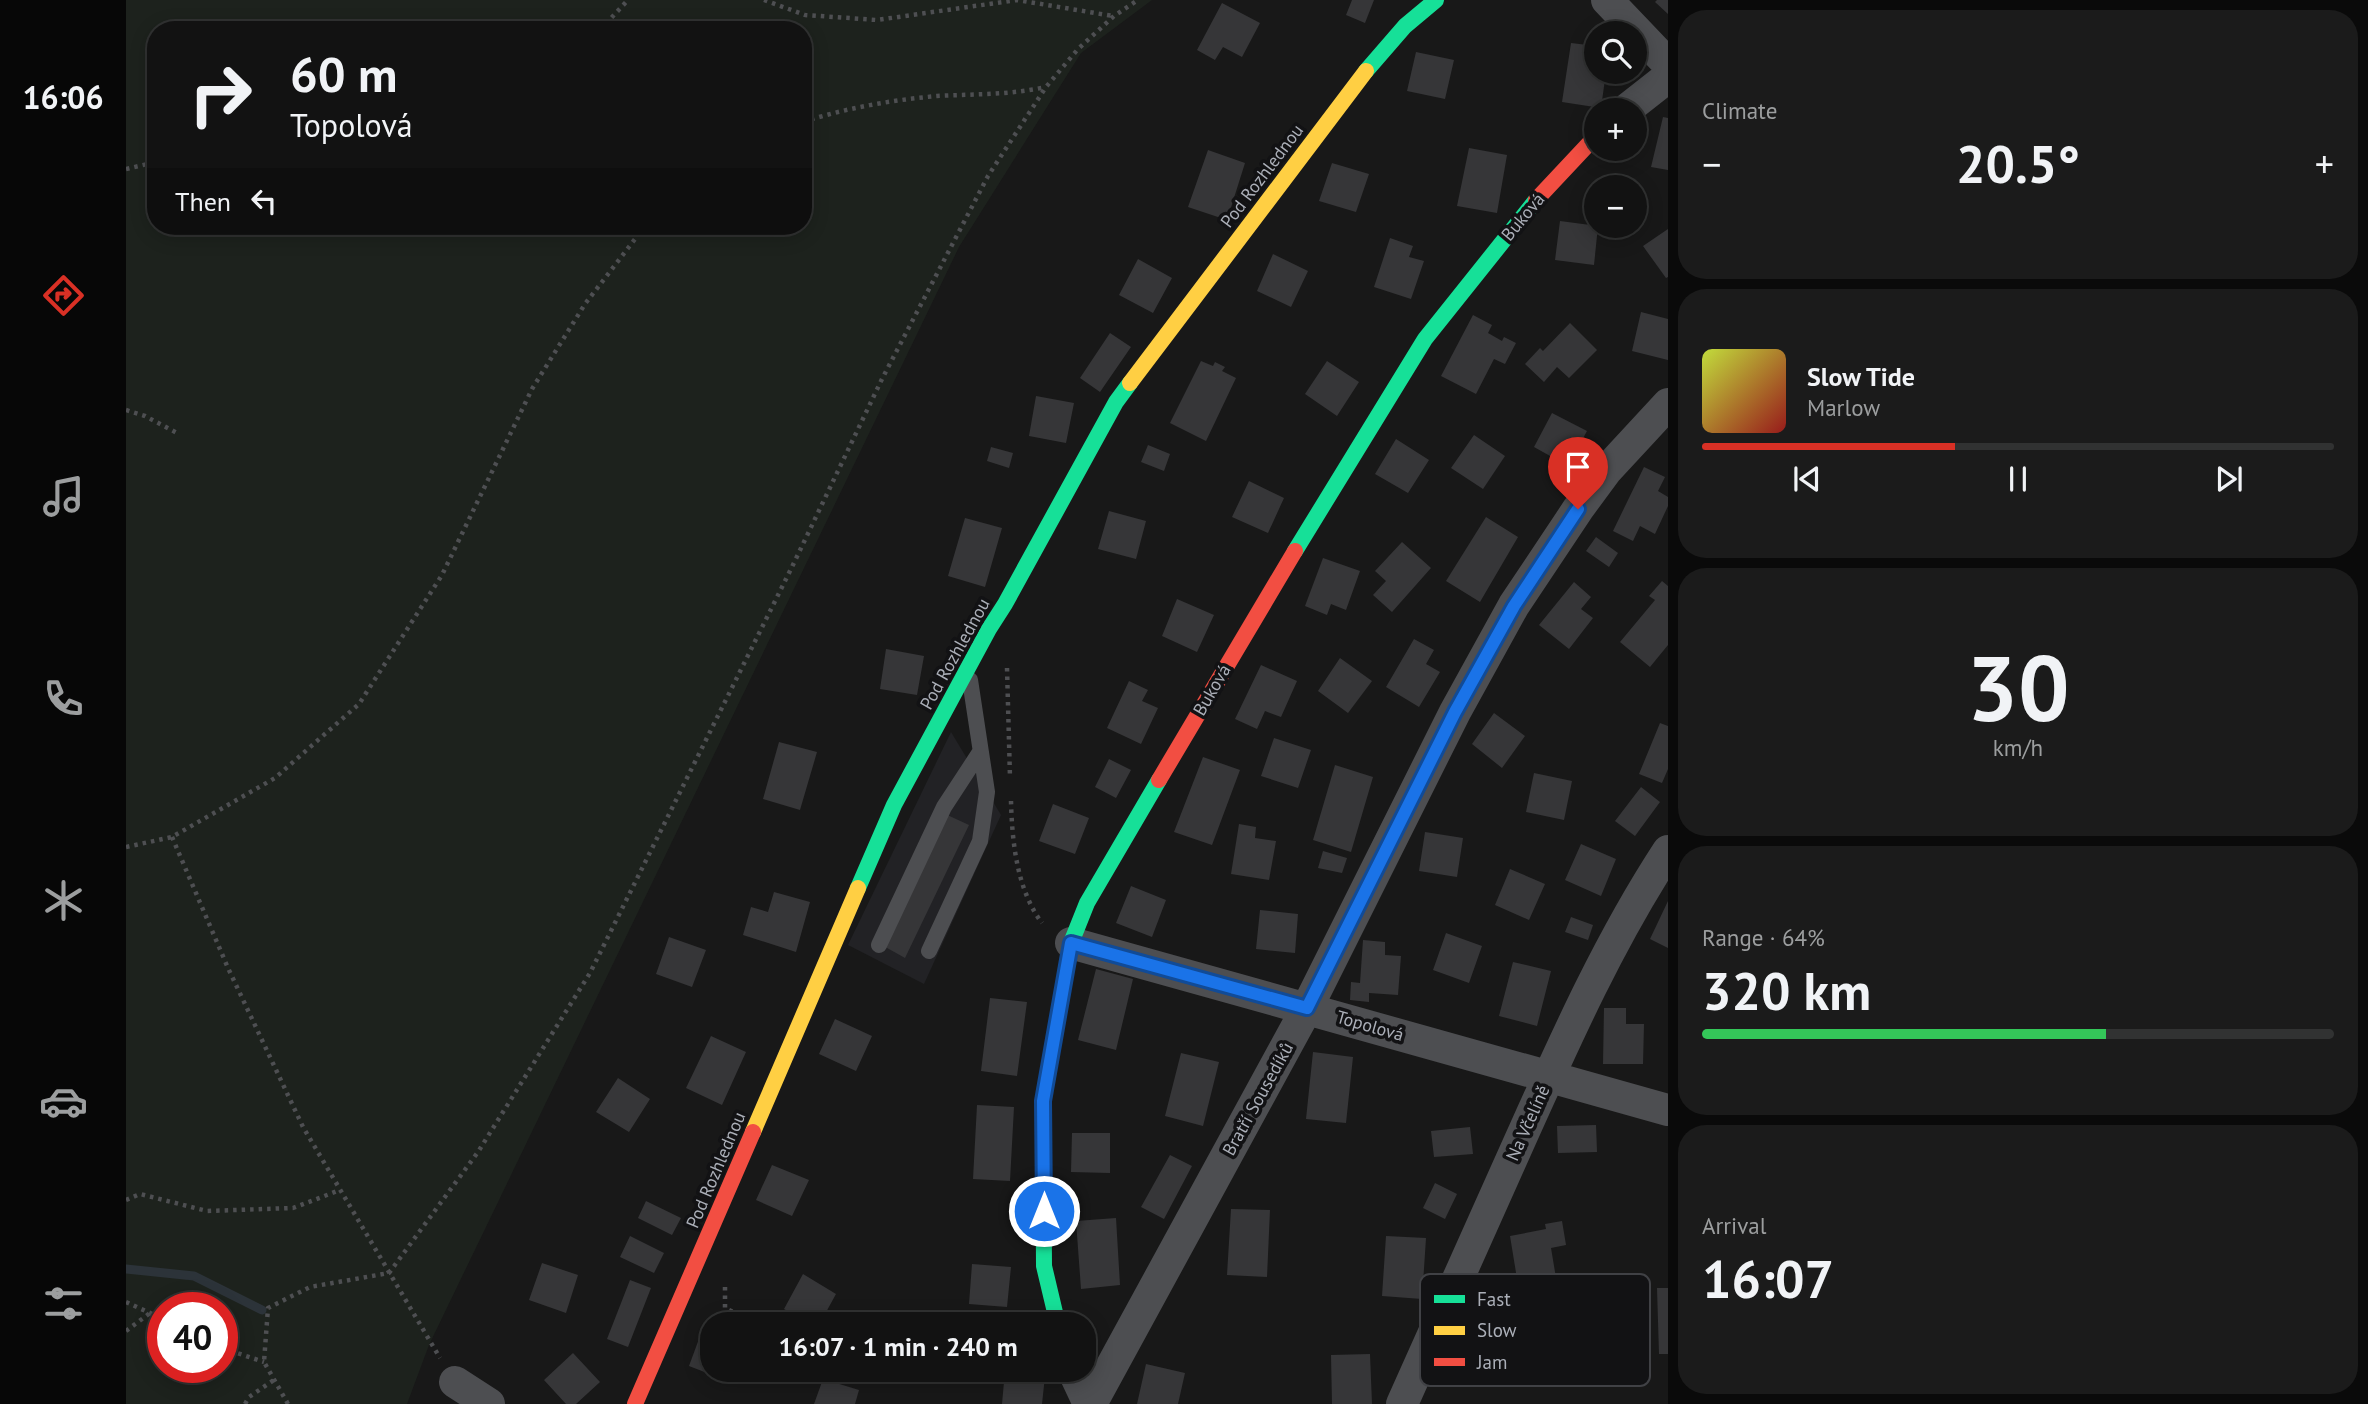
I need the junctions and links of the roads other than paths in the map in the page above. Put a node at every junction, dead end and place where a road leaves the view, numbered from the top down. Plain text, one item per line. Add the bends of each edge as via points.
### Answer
1 (1436, 0) edge
2 (1607, 0) edge
3 (1668, 64) edge
4 (1668, 77) edge
5 (1641, 98) edge
6 (1584, 149) edge
7 (1668, 404) edge
8 (968, 667) junction
9 (980, 752) junction
10 (1668, 850) edge
11 (1071, 943) junction
12 (879, 945) dead end
13 (929, 951) dead end
14 (1307, 1008) junction
15 (1549, 1076) junction
16 (1668, 1110) edge
17 (1460, 1274) edge
18 (1055, 1312) edge
19 (1420, 1364) edge
20 (455, 1382) road end
21 (1079, 1382) edge
22 (489, 1404) edge
23 (635, 1404) edge
24 (1090, 1404) edge
25 (1402, 1404) edge

1 - 8 street, Pod Rozhlednou via 1377,56 1116,402
2 - 3 street
4 - 5 street
6 - 11 street, Buková via 1529,207 1424,339 1087,903
7 - 14 street, Bratří Sousedíků via 1606,471 1514,606 1455,712
8 - 9 lane
8 - 23 street, Pod Rozhlednou via 894,805
9 - 12 lane via 944,807
9 - 13 lane via 987,792 981,841
10 - 15 street, Na Včelíně via 1599,972
11 - 14 street, Topolová
11 - 18 street, Buková via 1043,1101 1044,1266
14 - 15 street, Topolová
14 - 24 street, Bratří Sousedíků
15 - 16 street, Topolová
15 - 17 street, Na Včelíně
19 - 25 street, Na Včelíně
20 - 22 street
21 - 24 street

